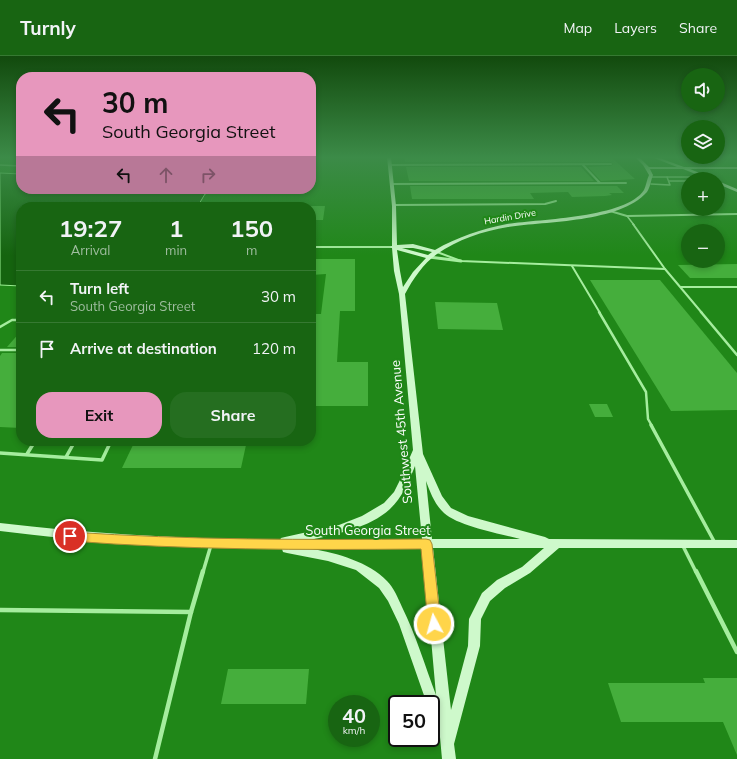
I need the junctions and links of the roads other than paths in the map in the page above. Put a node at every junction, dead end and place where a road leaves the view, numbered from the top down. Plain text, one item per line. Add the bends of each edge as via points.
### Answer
1 (393, 190) edge
2 (647, 190) edge
3 (556, 201) dead end
4 (394, 205) junction
5 (610, 211) junction
6 (737, 214) edge
7 (627, 216) junction
8 (393, 231) junction
9 (413, 246) junction
10 (316, 247) edge
11 (393, 247) junction
12 (437, 252) junction
13 (429, 257) junction
14 (461, 261) junction
15 (572, 266) junction
16 (665, 269) junction
17 (681, 287) junction
18 (737, 287) edge
19 (402, 294) junction
20 (16, 320) edge
21 (0, 327) edge
22 (0, 350) edge
23 (16, 350) edge
24 (737, 355) edge
25 (32, 446) edge
26 (72, 446) edge
27 (109, 446) edge
28 (417, 450) junction
29 (0, 453) edge
30 (26, 454) junction
31 (66, 457) junction
32 (0, 528) edge
33 (211, 543) junction
34 (426, 544) junction
35 (556, 544) junction
36 (682, 544) junction
37 (715, 544) junction
38 (737, 544) edge
39 (267, 545) junction
40 (0, 610) edge
41 (191, 612) junction
42 (735, 643) edge
43 (737, 652) edge
44 (447, 745) junction
45 (155, 759) edge
46 (449, 759) edge

1 - 4 main road
2 - 5 main road, Hardin Drive via 636,200
3 - 4 street via 545,204
4 - 8 main road
5 - 7 street
5 - 12 main road, Hardin Drive via 490,229 456,241
6 - 7 street
7 - 16 lane
8 - 9 main road via 398,239
8 - 11 main road
9 - 11 main road
9 - 12 main road
10 - 11 lane
11 - 13 main road
11 - 19 main road, Southwest 45th Avenue
12 - 13 main road, Hardin Drive
12 - 14 lane
13 - 14 street
13 - 19 main road, Hardin Drive via 414,272
14 - 15 lane
15 - 16 lane
15 - 37 lane via 646,392 648,419
16 - 17 lane
17 - 18 lane
17 - 24 lane
19 - 28 main road, Southwest 45th Avenue
20 - 21 lane
22 - 23 lane
25 - 30 lane
26 - 31 lane
27 - 31 lane via 102,460
28 - 34 main road, Southwest 45th Avenue
28 - 35 main road via 438,498 449,512 468,521
28 - 39 main road via 404,482 387,506 366,518 326,533
29 - 30 lane
30 - 31 lane
32 - 33 main road, South Georgia Street via 62,536 145,542
33 - 39 main road, South Georgia Street
33 - 41 lane
34 - 35 main road, South Georgia Street
34 - 39 main road, South Georgia Street
34 - 44 main road, Southwest 45th Avenue
35 - 36 main road, South Georgia Street
35 - 44 main road via 526,570 501,584 486,597 475,619 474,646
36 - 37 main road, South Georgia Street
36 - 42 lane
37 - 38 main road, South Georgia Street
39 - 44 main road via 328,556 360,567 383,584 404,623
40 - 41 lane
41 - 45 lane
42 - 43 lane
44 - 46 main road, Southwest 45th Avenue

